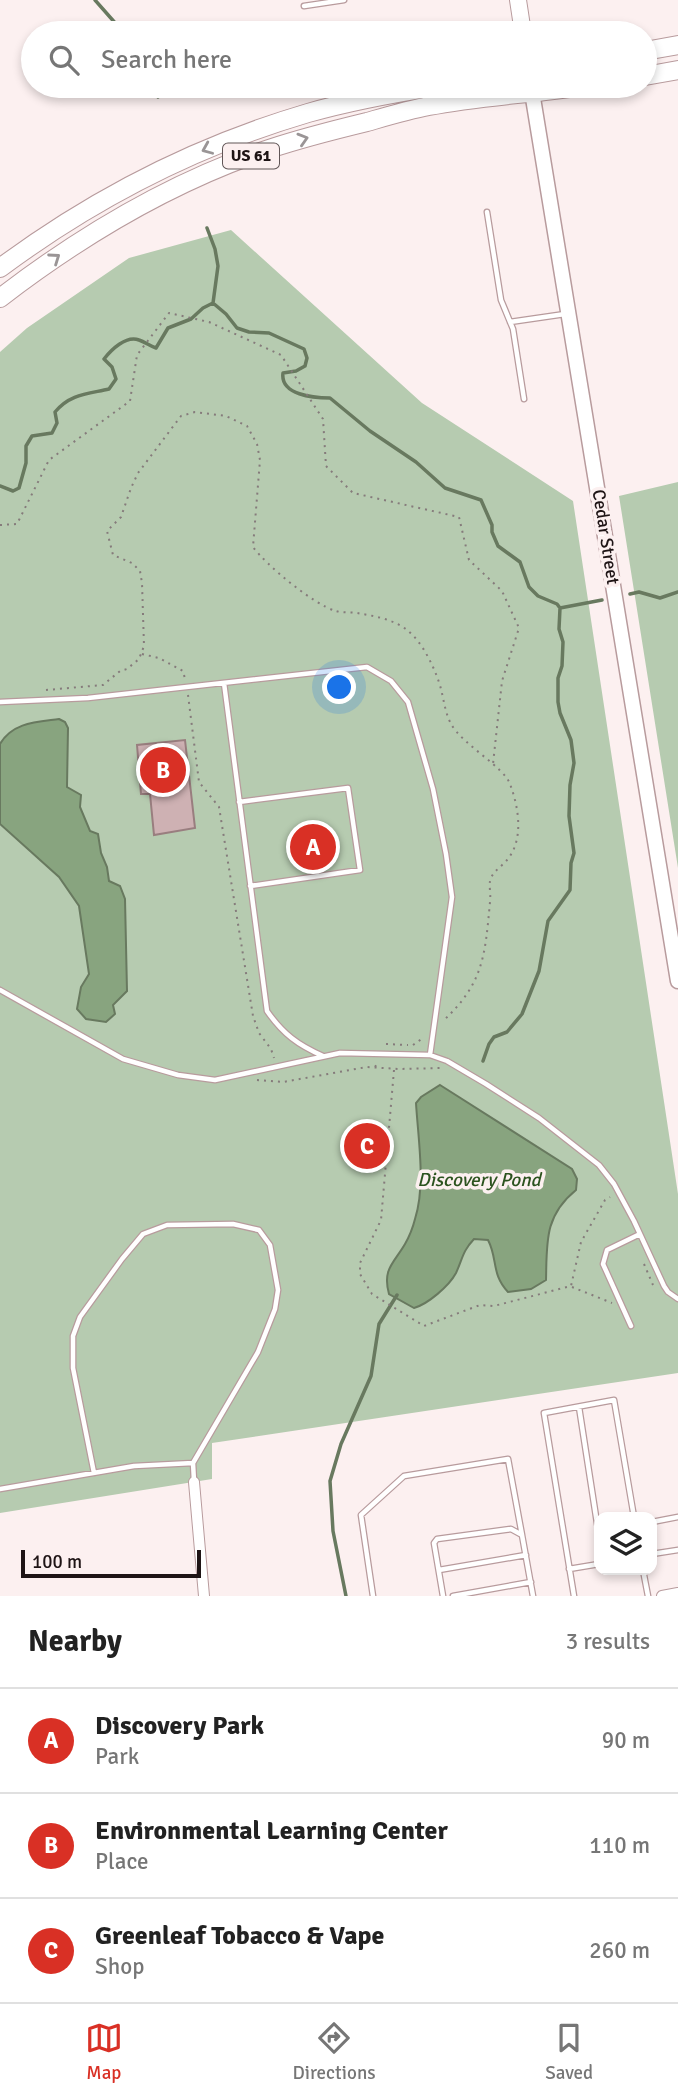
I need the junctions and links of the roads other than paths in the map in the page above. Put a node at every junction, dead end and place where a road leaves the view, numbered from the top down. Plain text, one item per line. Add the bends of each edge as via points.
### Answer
1 (344, 0) edge
2 (518, 0) edge
3 (304, 6) dead end
4 (521, 21) edge
5 (678, 45) edge
6 (657, 49) edge
7 (678, 70) edge
8 (657, 74) edge
9 (376, 98) edge
10 (478, 98) edge
11 (533, 98) edge
12 (487, 212) dead end
13 (0, 268) edge
14 (0, 298) edge
15 (570, 313) junction
16 (510, 322) junction
17 (524, 399) dead end
18 (224, 682) junction
19 (0, 702) edge
20 (239, 802) junction
21 (250, 886) junction
22 (678, 981) edge
23 (0, 990) edge
24 (430, 1055) junction
25 (324, 1057) junction
26 (640, 1234) junction
27 (678, 1299) edge
28 (631, 1326) dead end
29 (579, 1407) junction
30 (193, 1463) junction
31 (94, 1473) junction
32 (194, 1482) joint
33 (0, 1489) edge
34 (595, 1512) edge
35 (633, 1512) edge
36 (678, 1517) edge
37 (657, 1521) edge
38 (522, 1535) junction
39 (678, 1550) edge
40 (657, 1553) edge
41 (526, 1555) junction
42 (594, 1565) edge
43 (569, 1569) junction
44 (439, 1570) junction
45 (644, 1575) edge
46 (531, 1581) junction
47 (678, 1593) edge
48 (204, 1596) edge
49 (373, 1596) edge
50 (443, 1596) edge
51 (453, 1596) edge
52 (533, 1596) edge
53 (573, 1596) edge
54 (648, 1596) edge
55 (662, 1596) edge

1 - 3 lane
2 - 4 main road
5 - 6 highway
7 - 8 highway
9 -> 13 highway, US 61 via 309,113 167,166 60,225
14 -> 10 highway, US 61 via 122,215 230,164 305,138
11 - 15 main road, Cedar Street
12 - 16 lane via 501,300
15 - 16 lane
15 - 22 main road, Cedar Street
16 - 17 lane
18 - 19 lane via 89,698
18 - 20 lane
18 - 24 lane via 367,667 391,681 408,702 433,789 452,897
20 - 21 lane
20 - 21 lane via 348,788 360,870
21 - 25 lane via 267,1012 303,1048
23 - 25 lane via 123,1059 178,1075 215,1080
24 - 25 lane
24 - 26 lane via 539,1118 599,1165
26 - 27 lane via 664,1286
26 - 28 lane via 607,1250 603,1264
29 - 34 lane
29 - 35 lane via 614,1401
29 - 43 lane via 544,1413
30 - 31 lane
30 - 31 lane via 258,1352 275,1309 278,1290 270,1245 259,1230 233,1224 167,1225 143,1234 80,1317 73,1336 73,1368
30 - 32 lane
31 - 33 lane
32 - 48 street
36 - 37 lane
38 - 41 lane
38 - 44 lane via 512,1528 437,1539
38 - 49 lane via 508,1460 404,1476 360,1515
39 - 40 lane
41 - 44 lane
41 - 46 lane
42 - 43 lane
43 - 53 lane
44 - 50 lane
45 - 54 lane
46 - 51 lane
46 - 52 lane
47 - 55 street

